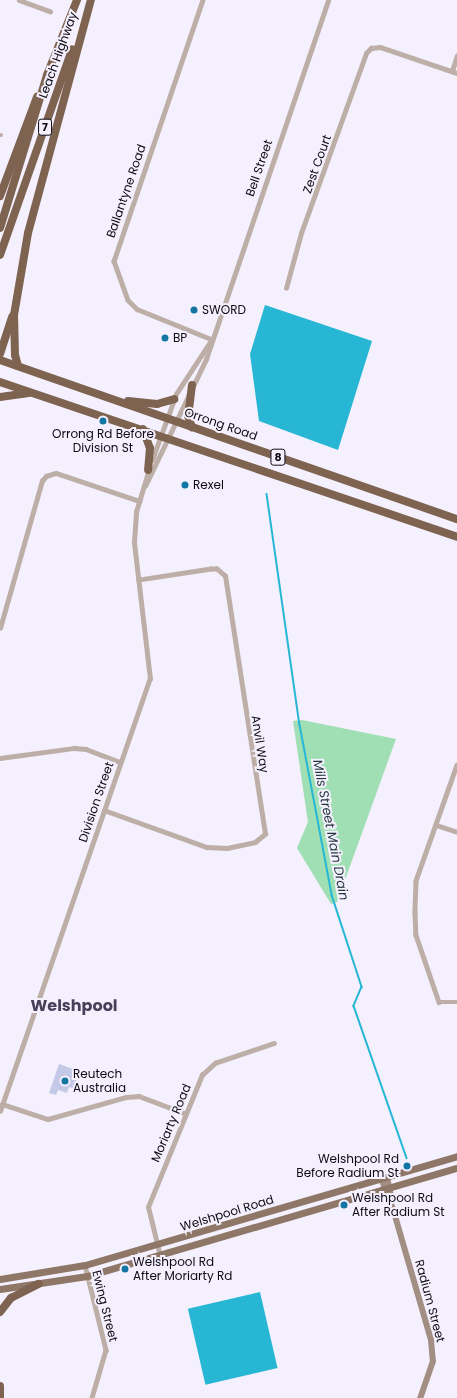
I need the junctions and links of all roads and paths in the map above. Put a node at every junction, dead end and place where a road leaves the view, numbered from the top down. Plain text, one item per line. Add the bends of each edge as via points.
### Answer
1 (19, 0) edge
2 (77, 0) edge
3 (91, 0) edge
4 (203, 0) edge
5 (328, 0) edge
6 (50, 11) dead end
7 (457, 56) edge
8 (452, 71) junction
9 (457, 73) edge
10 (47, 75) junction
11 (0, 196) edge
12 (0, 228) edge
13 (0, 255) edge
14 (286, 288) dead end
15 (16, 305) junction
16 (211, 341) junction
17 (0, 354) edge
18 (0, 360) edge
19 (18, 366) junction
20 (0, 382) edge
21 (192, 385) junction
22 (32, 393) junction
23 (0, 396) edge
24 (104, 397) junction
25 (174, 400) junction
26 (170, 420) junction
27 (192, 427) junction
28 (143, 429) junction
29 (164, 436) junction
30 (148, 470) junction
31 (143, 490) junction
32 (139, 501) junction
33 (457, 519) edge
34 (457, 537) edge
35 (139, 580) junction
36 (0, 628) edge
37 (0, 758) edge
38 (120, 762) junction
39 (457, 765) edge
40 (104, 810) junction
41 (436, 825) junction
42 (457, 832) edge
43 (457, 1002) edge
44 (274, 1043) dead end
45 (2, 1104) junction
46 (0, 1111) edge
47 (184, 1113) junction
48 (457, 1156) edge
49 (457, 1168) edge
50 (384, 1177) junction
51 (387, 1188) junction
52 (157, 1245) junction
53 (120, 1255) junction
54 (160, 1256) junction
55 (145, 1260) junction
56 (84, 1265) junction
57 (87, 1276) junction
58 (0, 1279) edge
59 (38, 1284) junction
60 (0, 1289) edge
61 (0, 1312) edge
62 (0, 1386) edge
63 (0, 1398) edge
64 (92, 1398) edge
65 (420, 1398) edge

1 - 6 street
2 - 10 highway, Leach Highway / 7
3 - 13 highway, Leach Highway / 7
3 - 15 highway via 28,233
4 - 16 street, Ballantyne Road via 114,261 128,300 137,309
5 - 16 street, Bell Street
7 - 8 street
8 - 9 street
8 - 14 street, Zest Court via 380,47 371,48 366,53 301,233
10 - 11 highway
10 - 12 highway, Leach Highway / 7
15 - 17 highway
15 - 19 highway via 15,355
16 - 21 street, Bell Street via 206,358
16 - 25 street, Bell Street via 199,354
18 - 19 highway, Orrong Road / 8
19 - 24 highway, Orrong Road / 8
20 - 22 highway, 8
21 - 26 street, Bell Street
21 - 27 highway via 188,416
22 - 23 highway
22 - 28 highway, 8
24 - 25 highway via 151,404
24 - 26 highway, Orrong Road / 8
25 - 26 street, Bell Street
26 - 27 highway, Orrong Road / 8
26 - 29 street
26 - 29 street
27 - 33 highway, Orrong Road / 8
28 - 29 highway, 8
28 - 30 highway via 150,448
29 - 30 street, Division Street
29 - 31 street, Division Street
29 - 34 highway, 8
30 - 31 street, Division Street
31 - 32 street, Division Street
32 - 35 street, Division Street via 134,542
32 - 36 street via 56,473 46,476 42,481
35 - 38 street, Division Street via 150,679
35 - 40 street, Anvil Way via 211,569 217,569 225,576 265,834 254,842 227,848 207,846
37 - 38 street via 74,748 86,749
38 - 40 street, Division Street
39 - 41 street
40 - 45 street, Division Street
41 - 42 street
41 - 43 street via 416,881 416,935 439,1002
44 - 47 street, Moriarty Road via 207,1068
45 - 46 street, Division Street
45 - 47 street via 48,1119 132,1096
47 - 52 street, Moriarty Road via 148,1207
48 - 50 main road, Welshpool Road
49 - 51 main road, Welshpool Road
50 - 51 street, Radium Street
50 - 52 main road, Welshpool Road
51 - 54 main road, Welshpool Road
51 - 65 street, Radium Street via 432,1351 433,1361
52 - 53 main road, Welshpool Road
52 - 54 street, Moriarty Road
53 - 55 main road via 140,1255
53 - 56 main road, Welshpool Road
54 - 55 main road, Welshpool Road
55 - 57 main road, Welshpool Road
56 - 57 street, Ewing Street
56 - 58 main road, Welshpool Road
57 - 59 main road, Welshpool Road
57 - 64 street, Ewing Street via 106,1350
59 - 60 main road, Welshpool Road
59 - 61 highway via 11,1298
62 - 63 highway

